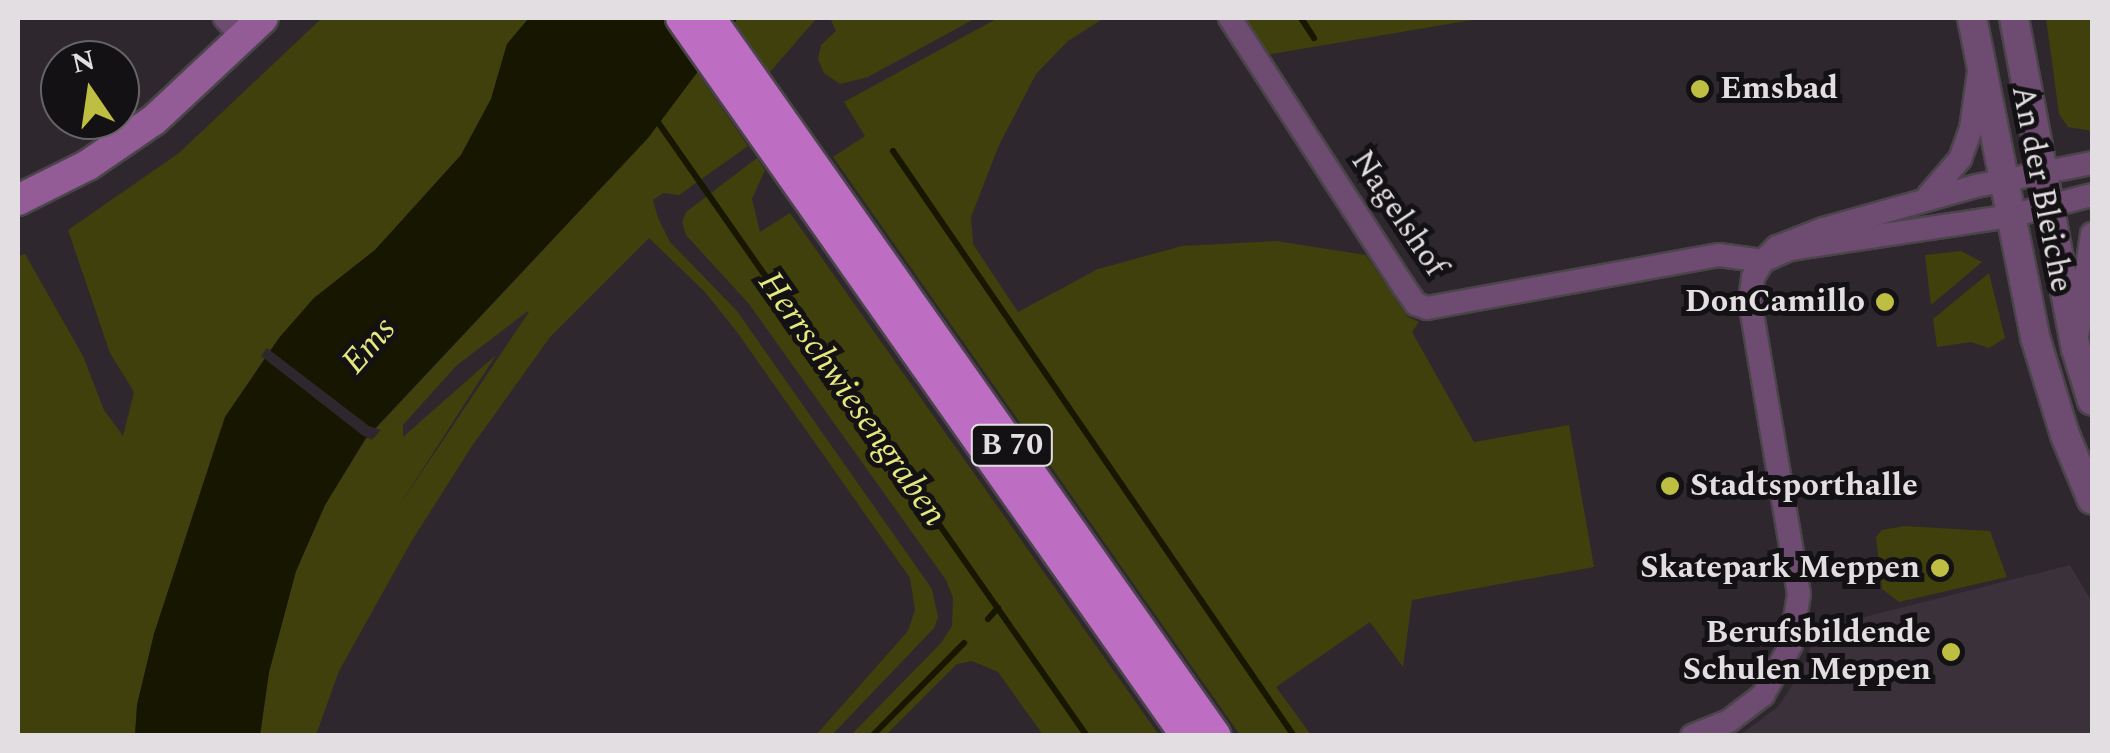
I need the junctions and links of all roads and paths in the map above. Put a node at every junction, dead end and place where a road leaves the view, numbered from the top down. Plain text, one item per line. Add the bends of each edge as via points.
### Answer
1 (681, 18) edge
2 (710, 18) edge
3 (1230, 18) edge
4 (1972, 18) edge
5 (2014, 18) edge
6 (244, 24) edge
7 (1980, 63) junction
8 (797, 162) junction
9 (2092, 162) edge
10 (2043, 171) junction
11 (2004, 180) junction
12 (2092, 196) edge
13 (1924, 198) junction
14 (18, 200) edge
15 (2049, 208) junction
16 (2010, 216) junction
17 (2092, 234) edge
18 (1762, 261) junction
19 (2076, 349) junction
20 (2092, 401) edge
21 (2092, 500) edge
22 (1186, 736) edge
23 (1216, 736) edge
24 (1692, 736) edge

1 - 8 highway, B 70
2 - 8 highway, B 70
3 - 18 street, Nagelshof via 1416,304 1438,307 1719,255
4 - 7 street, An der Bleiche
5 - 10 street, An der Bleiche
6 - 14 main road via 154,120 88,165
7 - 11 street, An der Bleiche
7 - 13 street, An der Bleiche via 1960,159
8 - 22 highway, B 70
8 - 23 highway, B 70
9 - 10 street
10 - 11 street
10 - 15 street, An der Bleiche
11 - 13 street
11 - 16 street, An der Bleiche
12 - 15 street, Nagelshof
13 - 18 street via 1800,236
15 - 16 street, Nagelshof
15 - 19 street, An der Bleiche
16 - 18 street, Nagelshof via 1790,249
16 - 21 street, An der Bleiche via 2040,353 2064,436
17 - 19 street, An der Bleiche
18 - 24 street via 1750,302 1798,594 1791,645 1763,695 1730,720
19 - 20 street, An der Bleiche

